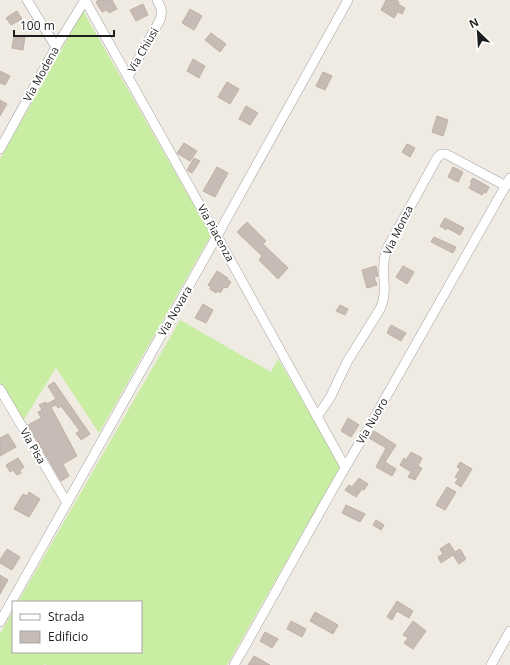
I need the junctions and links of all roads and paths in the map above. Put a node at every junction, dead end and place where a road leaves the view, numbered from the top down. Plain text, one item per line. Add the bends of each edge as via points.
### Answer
1 (27, 0) edge
2 (85, 0) edge
3 (157, 0) edge
4 (348, 0) edge
5 (56, 47) junction
6 (128, 77) junction
7 (0, 149) edge
8 (508, 182) edge
9 (218, 236) junction
10 (0, 389) edge
11 (317, 417) junction
12 (345, 467) junction
13 (67, 503) junction
14 (0, 622) edge
15 (510, 631) edge
16 (234, 665) edge
17 (491, 665) edge

1 - 5 street
2 - 5 street, Via Modena
2 - 6 street, Via Piacenza
3 - 6 street, Via Chiusi via 162,10 160,20
4 - 9 street, Via Novara
5 - 7 street, Via Modena
6 - 9 street, Via Piacenza
8 - 11 street, Via Monza via 446,154 438,156 386,251 385,292 380,310 347,362 331,396
8 - 12 street, Via Nuoro
9 - 11 street, Via Piacenza
9 - 13 street, Via Novara
10 - 13 street, Via Pisa
11 - 12 street, Via Piacenza
12 - 16 street, Via Nuoro
13 - 14 street, Via Novara
15 - 17 street

